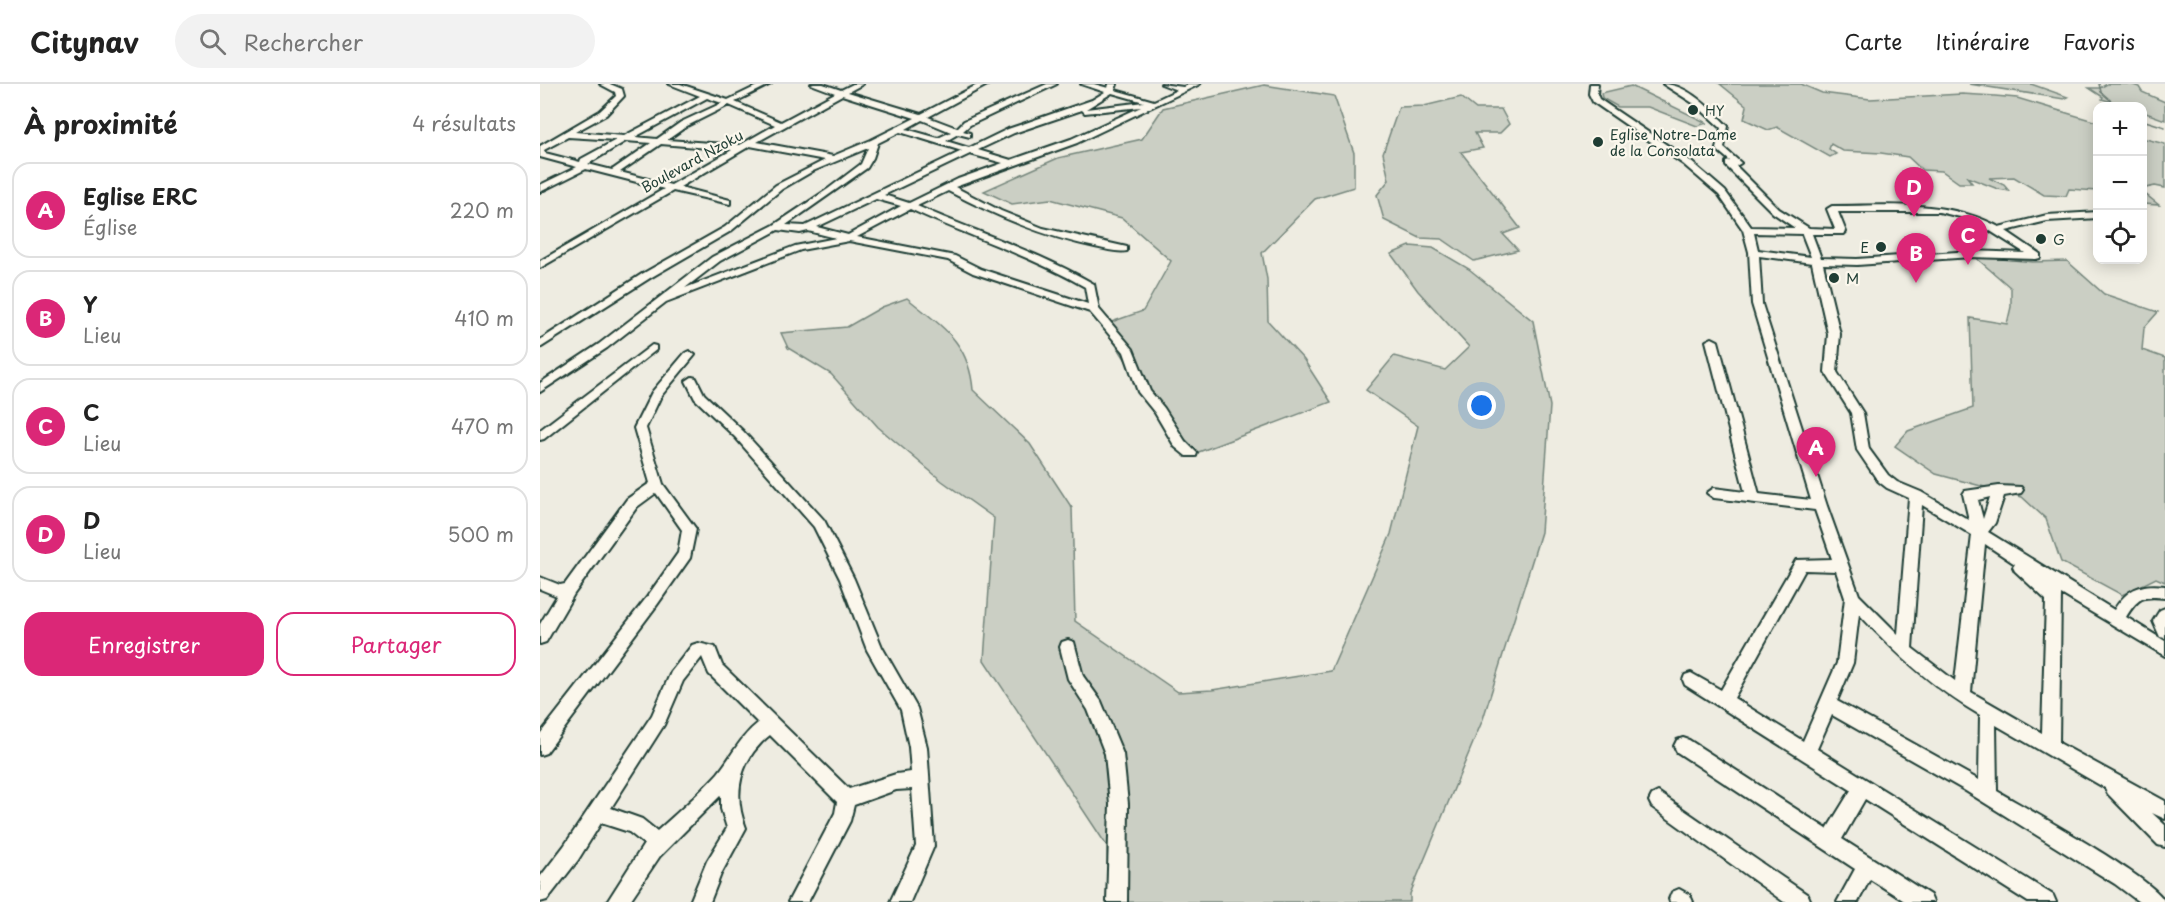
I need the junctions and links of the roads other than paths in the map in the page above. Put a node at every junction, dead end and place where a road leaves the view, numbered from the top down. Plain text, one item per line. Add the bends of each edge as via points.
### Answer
1 (604, 84) edge
2 (673, 84) edge
3 (767, 84) edge
4 (815, 84) edge
5 (859, 84) edge
6 (985, 84) edge
7 (1053, 84) edge
8 (1086, 84) edge
9 (1165, 84) edge
10 (1196, 84) edge
11 (1594, 84) edge
12 (1667, 84) edge
13 (1112, 87) edge
14 (1184, 90) junction
15 (841, 93) junction
16 (706, 95) junction
17 (727, 102) junction
18 (1157, 103) junction
19 (1068, 113) junction
20 (921, 117) junction
21 (782, 125) junction
22 (899, 129) junction
23 (962, 133) junction
24 (565, 134) junction
25 (626, 139) junction
26 (874, 141) junction
27 (660, 142) junction
28 (938, 142) junction
29 (747, 146) junction
30 (540, 149) edge
31 (970, 152) junction
32 (836, 159) junction
33 (1012, 164) junction
34 (585, 165) junction
35 (864, 166) junction
36 (615, 172) junction
37 (948, 187) junction
38 (540, 189) edge
39 (671, 189) junction
40 (877, 196) junction
41 (727, 202) dead end
42 (910, 206) junction
43 (2093, 215) edge
44 (777, 226) junction
45 (808, 228) junction
46 (1748, 230) junction
47 (1998, 230) junction
48 (1806, 231) junction
49 (849, 238) junction
50 (1124, 249) dead end
51 (1754, 252) junction
52 (1817, 261) junction
53 (540, 266) edge
54 (663, 300) junction
55 (1094, 310) junction
56 (1712, 341) dead end
57 (540, 345) edge
58 (652, 348) dead end
59 (690, 355) dead end
60 (692, 381) dead end
61 (540, 388) edge
62 (540, 436) edge
63 (1191, 453) dead end
64 (657, 485) junction
65 (2016, 489) dead end
66 (1714, 493) dead end
67 (1993, 493) junction
68 (1916, 495) junction
69 (1753, 498) junction
70 (1820, 506) junction
71 (1950, 508) dead end
72 (1979, 533) junction
73 (1841, 565) junction
74 (540, 583) edge
75 (2050, 589) junction
76 (569, 590) junction
77 (2165, 592) edge
78 (1853, 598) junction
79 (2165, 614) edge
80 (2116, 620) junction
81 (2165, 632) edge
82 (540, 637) edge
83 (1068, 647) dead end
84 (2165, 649) edge
85 (1904, 651) junction
86 (1691, 680) dead end
87 (1962, 696) junction
88 (1724, 701) junction
89 (1828, 704) junction
90 (1988, 711) junction
91 (771, 723) junction
92 (2050, 745) junction
93 (1683, 746) dead end
94 (540, 747) edge
95 (1807, 753) junction
96 (741, 756) junction
97 (2102, 777) junction
98 (920, 780) junction
99 (1862, 787) junction
100 (1988, 794) junction
101 (846, 799) junction
102 (1658, 801) dead end
103 (2165, 810) edge
104 (597, 813) junction
105 (2165, 838) edge
106 (1831, 841) junction
107 (653, 849) junction
108 (1867, 865) junction
109 (540, 893) edge
110 (617, 902) edge
111 (700, 902) edge
112 (798, 902) edge
113 (900, 902) edge
114 (1117, 902) edge
115 (1801, 902) edge
116 (1847, 902) edge
117 (1923, 902) edge
118 (2046, 902) edge
119 (2155, 902) edge

1 - 24 street via 619,91 620,96 603,113
2 - 16 street
3 - 17 street
4 - 15 street
5 - 15 street, Boulevard Nzoku
6 - 20 street
7 - 23 street via 967,123
8 - 13 street
9 - 14 street
10 - 14 street
11 - 46 street via 1596,100 1686,162 1722,193
12 - 48 street via 1699,103 1725,128 1720,149 1737,163 1729,164 1776,211
13 - 18 street
13 - 19 street via 1095,102
14 - 18 street
15 - 20 street
15 - 21 street, Boulevard Nzoku
16 - 17 street
16 - 25 street
17 - 21 street
17 - 27 street via 684,124
18 - 19 street
18 - 33 street
19 - 31 street via 1011,131
20 - 22 street
20 - 23 street
21 - 29 street, Boulevard Nzoku
22 - 26 street
22 - 28 street
23 - 28 street
24 - 25 street
24 - 30 street
25 - 27 street
25 - 34 street via 584,161
26 - 32 street
26 - 35 street
27 - 29 street
27 - 36 street
28 - 31 street
29 - 32 street
29 - 39 street, Boulevard Nzoku
30 - 34 street via 541,155
31 - 33 street
31 - 40 street
32 - 35 street
32 - 57 street via 779,188 728,230 646,276
33 - 37 street
34 - 36 street
34 - 38 street
35 - 44 street
36 - 39 street
37 - 42 street
37 - 50 street via 1027,225
39 - 41 street
39 - 53 street, Boulevard Nzoku
40 - 42 street
40 - 45 street
42 - 49 street
42 - 55 street via 1061,269 1090,286
43 - 47 street via 2047,218
44 - 45 street
44 - 54 street via 716,259
45 - 49 street
46 - 48 street
46 - 51 street
47 - 48 street via 1976,218 1939,209 1866,208 1832,209 1841,232
47 - 52 street via 2036,256 1971,254
48 - 52 street
49 - 54 street via 798,248
49 - 55 street via 951,258 977,271
51 - 52 street
51 - 70 street via 1757,304
52 - 68 street via 1834,334 1831,372 1857,413 1863,450 1887,482
54 - 61 street
55 - 63 street via 1129,351 1144,392 1180,444
56 - 69 street
58 - 62 street
59 - 64 street via 656,395 640,428
60 - 98 street via 699,396 739,434 819,524 847,579 875,650 909,708 918,747
64 - 76 street via 632,503
64 - 94 street via 689,529 685,554
65 - 67 street
66 - 69 street
67 - 72 street via 1988,523
67 - 72 street via 1971,500
68 - 72 street
68 - 85 street
69 - 70 street
70 - 73 street
71 - 72 street
72 - 75 street
72 - 87 street
73 - 78 street
73 - 88 street via 1801,564
74 - 76 street via 559,591
75 - 80 street
75 - 92 street
76 - 82 street
77 - 80 street via 2134,593
78 - 85 street
78 - 89 street via 1845,663
79 - 81 street via 2161,621
80 - 84 street
83 - 114 street via 1076,679 1095,706 1114,754 1119,804
85 - 87 street
86 - 88 street
87 - 90 street
88 - 95 street
89 - 95 street
89 - 100 street
90 - 92 street
90 - 100 street
91 - 96 street via 747,744
91 - 101 street
91 - 104 street via 715,669 709,652 698,650 677,676 658,720
92 - 97 street
93 - 106 street
95 - 99 street
96 - 107 street via 707,797
96 - 111 street via 729,792 729,809 737,828
97 - 103 street
97 - 105 street
98 - 101 street via 896,782
98 - 113 street via 926,846
99 - 106 street
99 - 118 street
100 - 119 street via 2122,877
101 - 112 street via 844,815
102 - 115 street
104 - 107 street via 632,823 654,841
104 - 109 street
106 - 108 street
107 - 110 street
108 - 116 street
108 - 117 street

